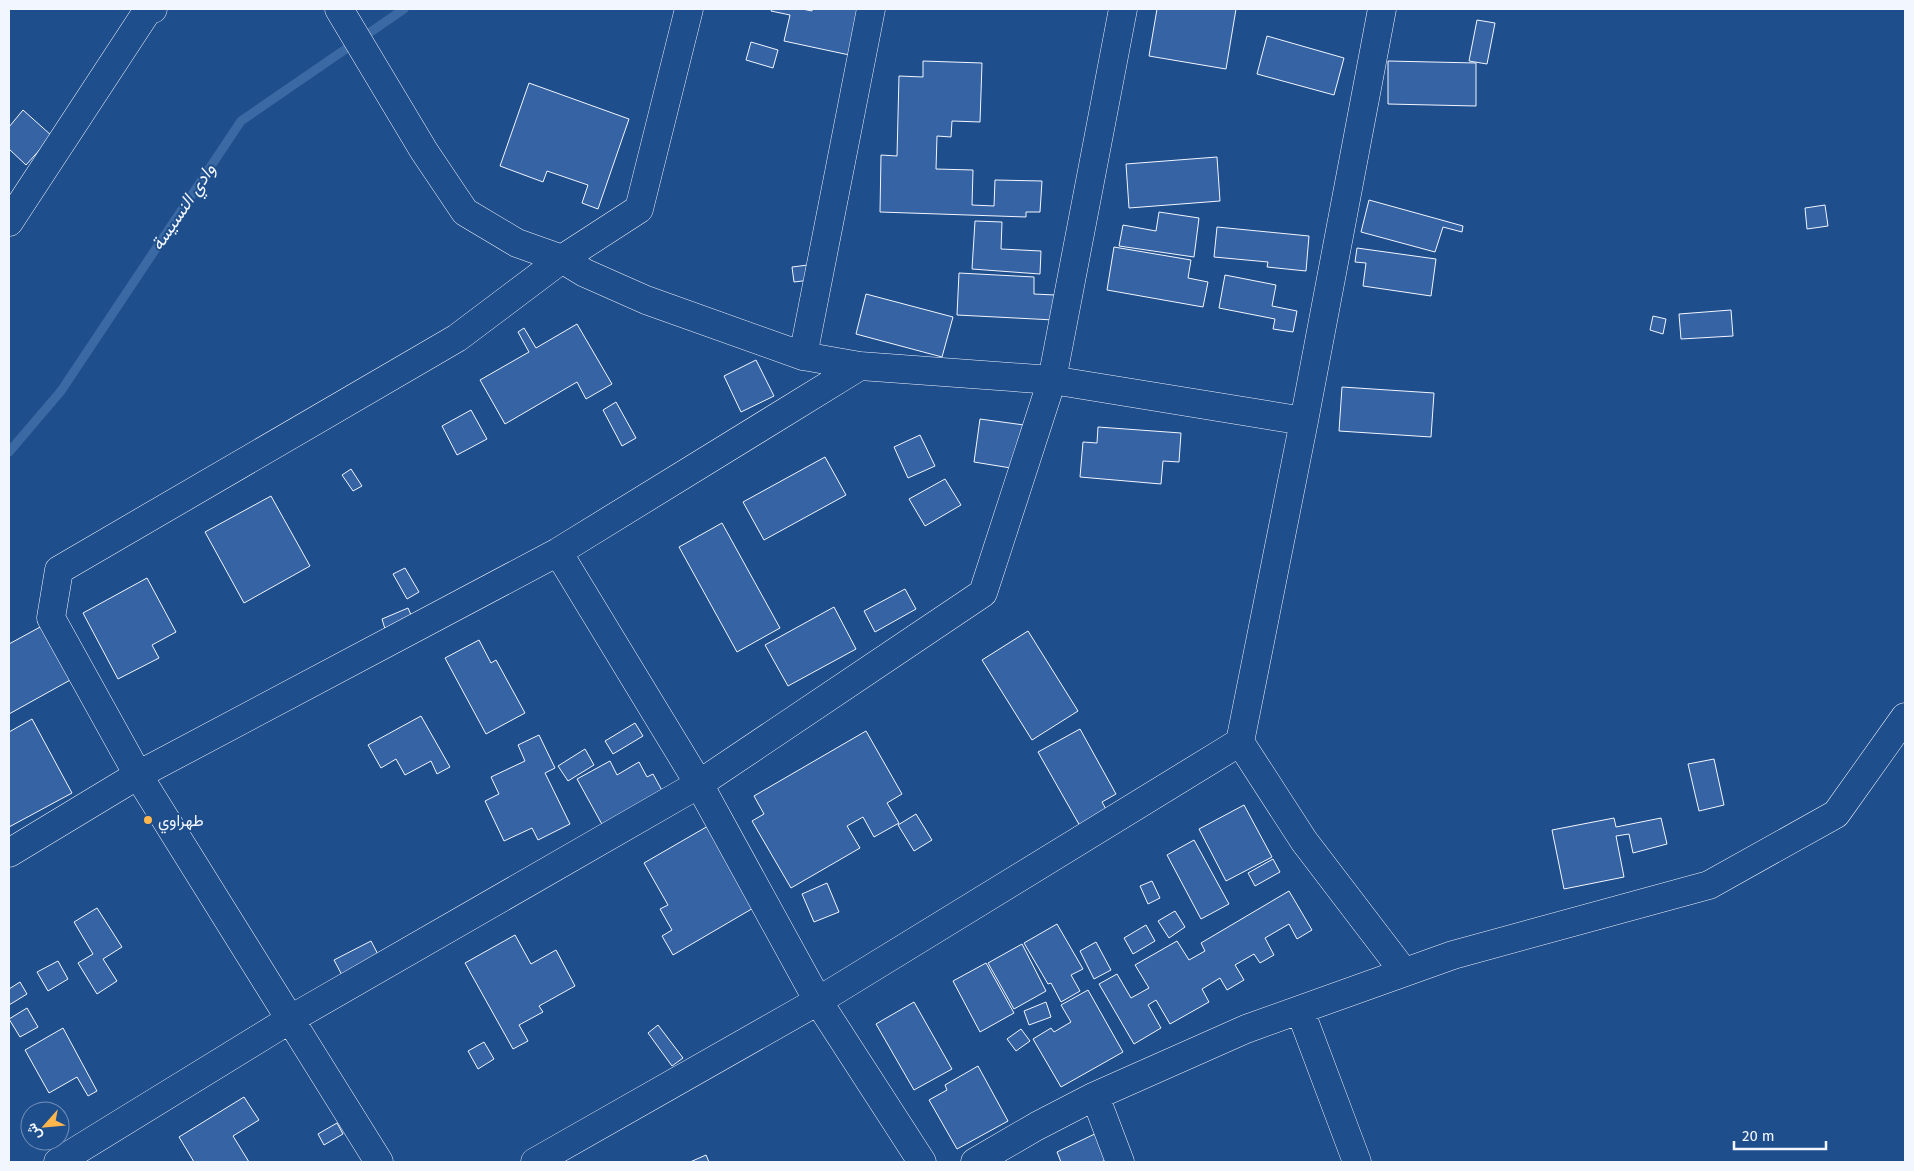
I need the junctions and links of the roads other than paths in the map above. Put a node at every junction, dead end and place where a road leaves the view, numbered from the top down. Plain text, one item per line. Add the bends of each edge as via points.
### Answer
1 (153, 9) edge
2 (689, 9) edge
3 (871, 9) edge
4 (1123, 9) edge
5 (1382, 9) edge
6 (346, 18) edge
7 (9, 222) edge
8 (562, 259) junction
9 (804, 356) junction
10 (860, 366) junction
11 (1052, 380) junction
12 (1304, 422) junction
13 (558, 552) junction
14 (1905, 717) edge
15 (1240, 742) junction
16 (138, 775) junction
17 (699, 784) junction
18 (9, 853) edge
19 (1404, 972) junction
20 (818, 1001) junction
21 (1300, 1010) junction
22 (289, 1020) junction
23 (1094, 1096) junction
24 (58, 1162) edge
25 (379, 1162) edge
26 (535, 1162) edge
27 (922, 1162) edge
28 (975, 1162) edge
29 (1120, 1162) edge
30 (1357, 1162) edge

1 - 7 street via 148,10
2 - 8 street via 639,209
3 - 9 street
4 - 11 street
5 - 12 street
6 - 8 street via 424,151 465,212 517,243
8 - 9 street via 646,300
8 - 16 street via 457,338 58,570 51,618
9 - 10 street
10 - 11 street
10 - 13 street
11 - 12 street
11 - 17 street via 983,593
12 - 15 street
13 - 16 street
13 - 17 street
14 - 19 street via 1836,814 1709,885 1452,954
15 - 19 street via 1304,841
15 - 20 street
16 - 18 street
16 - 22 street
17 - 20 street
17 - 22 street
19 - 21 street
20 - 26 street
20 - 27 street
21 - 23 street via 1246,1029
21 - 30 street
22 - 24 street
22 - 25 street
23 - 28 street
23 - 29 street

